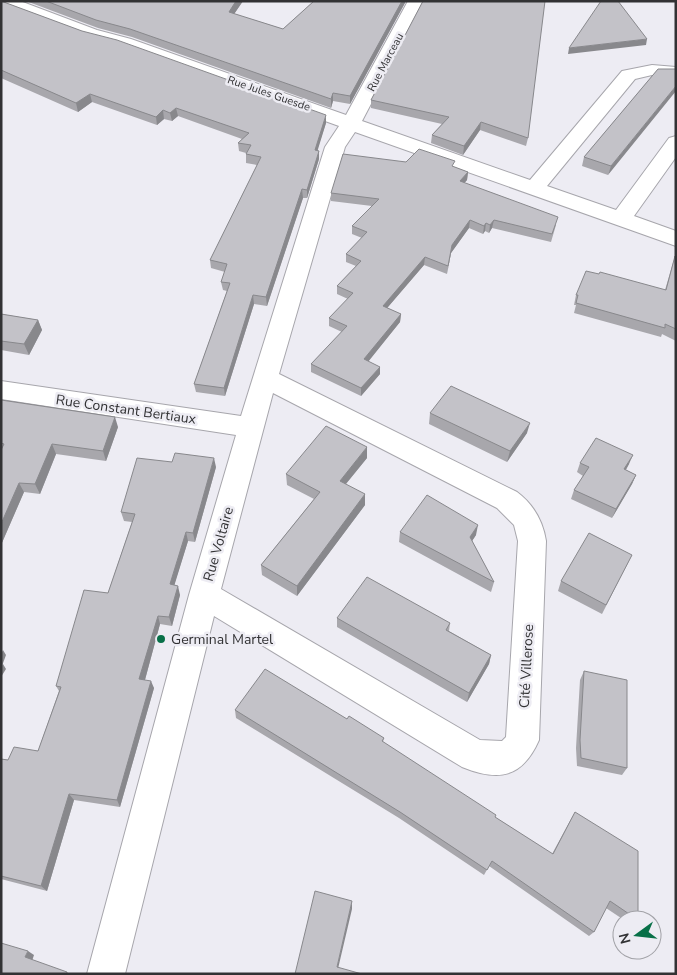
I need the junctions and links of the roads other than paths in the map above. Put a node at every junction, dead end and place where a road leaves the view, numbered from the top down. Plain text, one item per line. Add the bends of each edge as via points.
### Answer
1 (3, 1) edge
2 (417, 1) edge
3 (676, 73) edge
4 (350, 122) junction
5 (676, 142) edge
6 (534, 187) junction
7 (621, 219) junction
8 (676, 239) edge
9 (265, 378) junction
10 (1, 390) edge
11 (251, 427) junction
12 (204, 595) junction
13 (106, 974) edge

1 - 4 street, Rue Jules Guesde via 55,18 90,34 125,43
2 - 4 street, Rue Marceau
3 - 6 street via 652,70 629,75
4 - 6 street, Rue Jules Guesde
4 - 9 street, Rue Voltaire via 335,147
5 - 7 street
6 - 7 street, Rue Jules Guesde
7 - 8 street, Rue Jules Guesde
9 - 11 street, Rue Voltaire
9 - 12 street, Cité Villerose via 507,500 523,514 532,541 519,749 514,754 496,759 474,755
10 - 11 street, Rue Constant Bertiaux
11 - 12 street, Rue Voltaire
12 - 13 street, Rue Voltaire

